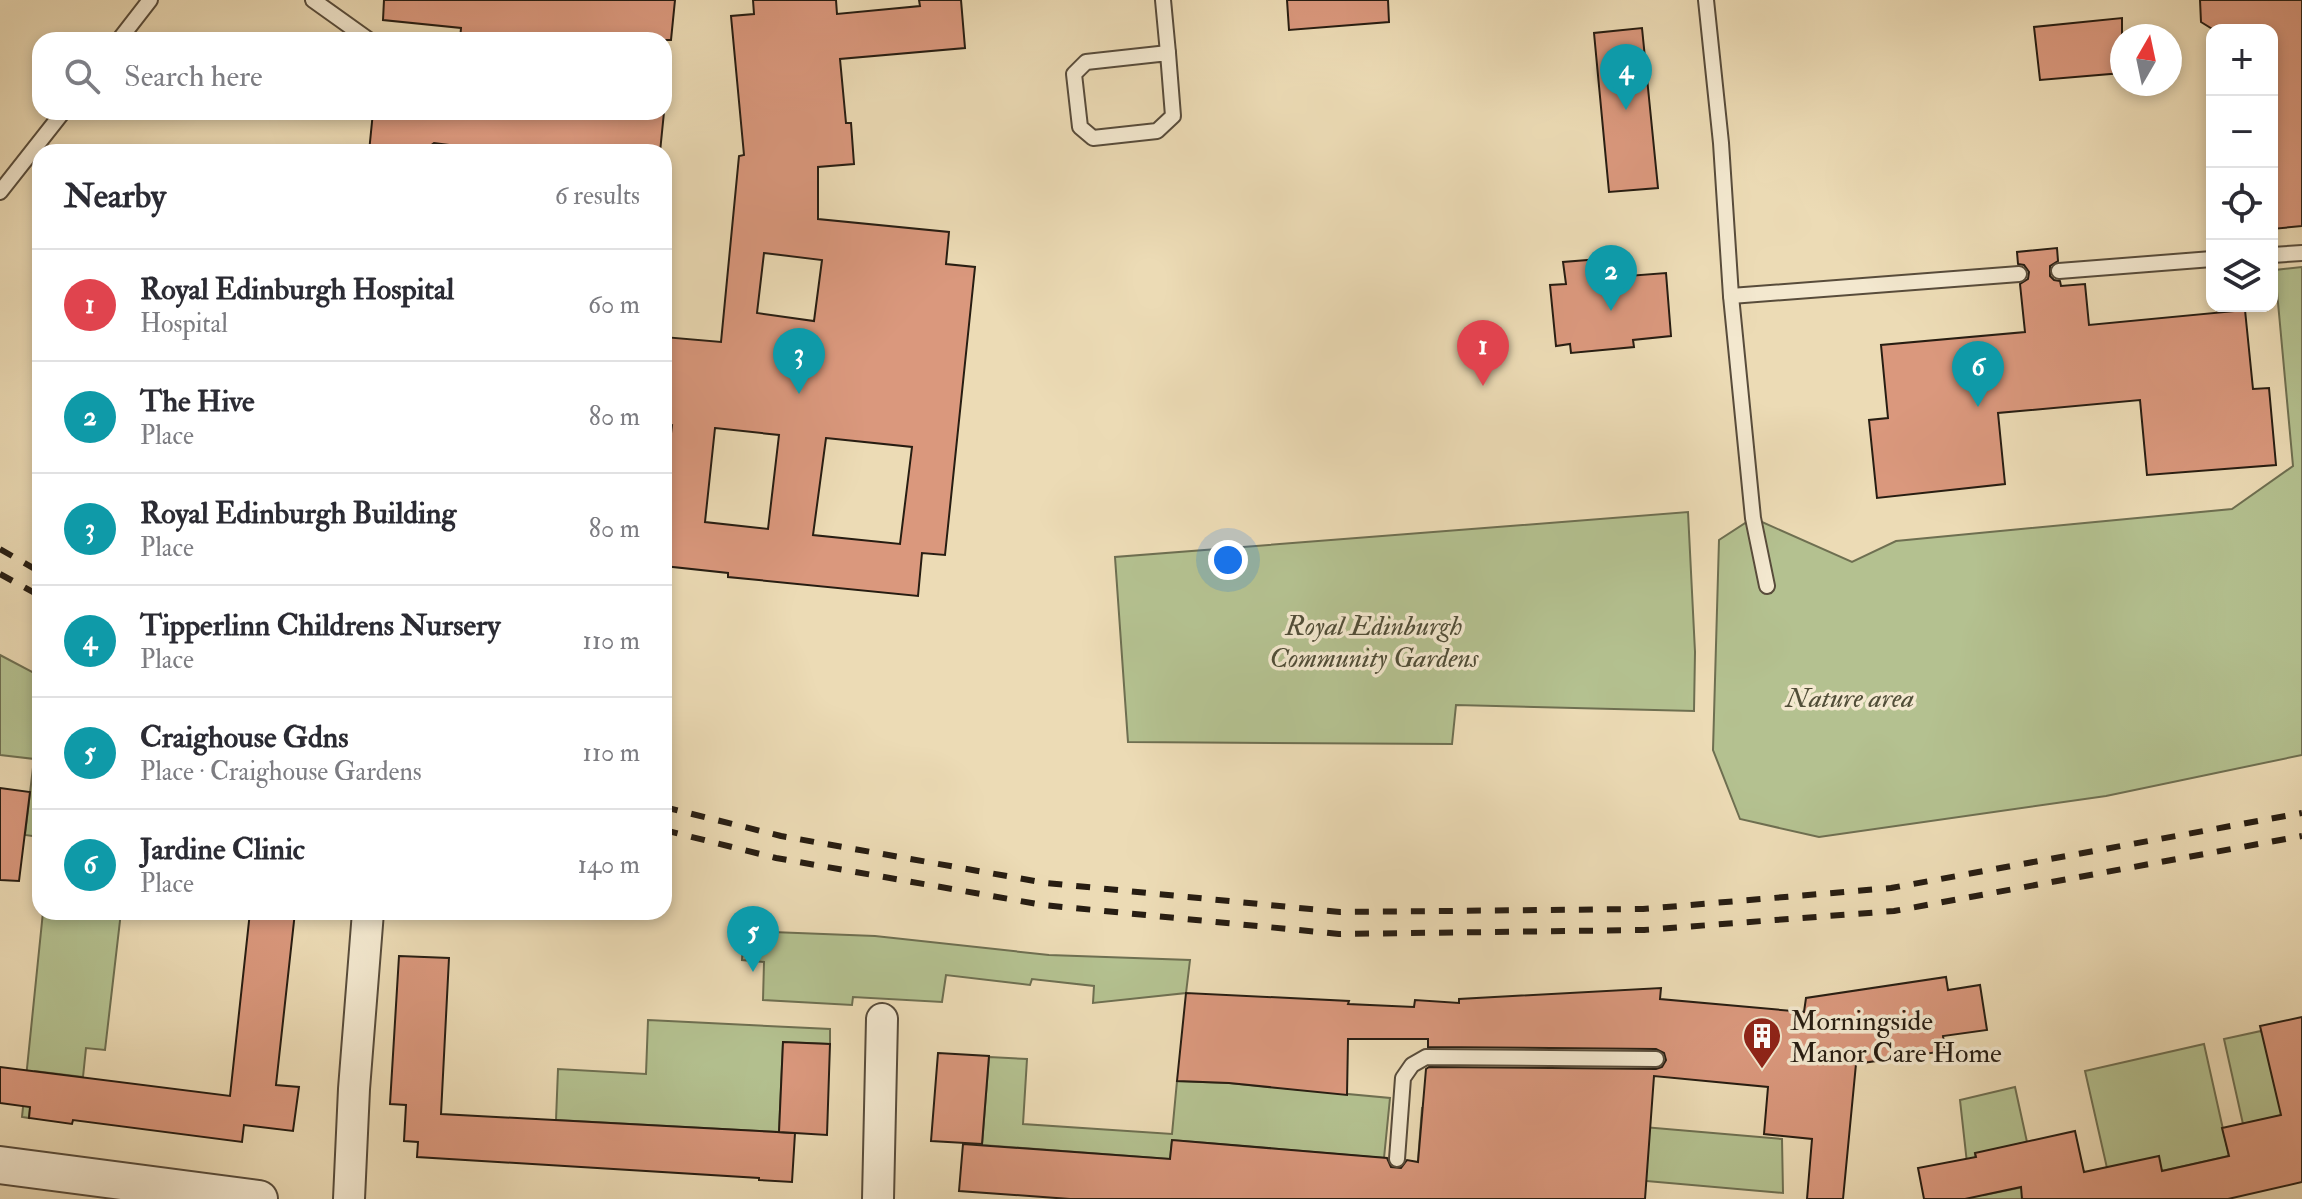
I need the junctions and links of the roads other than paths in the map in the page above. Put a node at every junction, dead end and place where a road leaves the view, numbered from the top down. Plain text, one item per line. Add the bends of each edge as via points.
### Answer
1 (150, 0) edge
2 (313, 0) edge
3 (1163, 0) edge
4 (1706, 0) edge
5 (125, 32) edge
6 (358, 32) edge
7 (1168, 53) junction
8 (57, 120) edge
9 (38, 144) edge
10 (32, 151) edge
11 (0, 192) edge
12 (2302, 253) edge
13 (2278, 255) edge
14 (2206, 259) edge
15 (2059, 271) dead end
16 (2019, 274) dead end
17 (1731, 296) junction
18 (1767, 586) dead end
19 (367, 920) edge
20 (882, 1019) dead end
21 (1656, 1059) dead end
22 (1397, 1159) dead end
23 (0, 1165) edge
24 (259, 1199) edge
25 (349, 1199) edge
26 (878, 1199) edge

1 - 5 lane
2 - 6 lane
3 - 7 lane
4 - 17 lane
7 - 7 lane via 1173,116 1157,131 1093,138 1080,127 1074,74 1086,62
8 - 9 lane
10 - 11 lane
12 - 13 lane
14 - 15 lane
16 - 17 lane
17 - 18 lane via 1753,518
19 - 25 street
20 - 26 street
21 - 22 lane via 1426,1057 1403,1078
23 - 24 street

